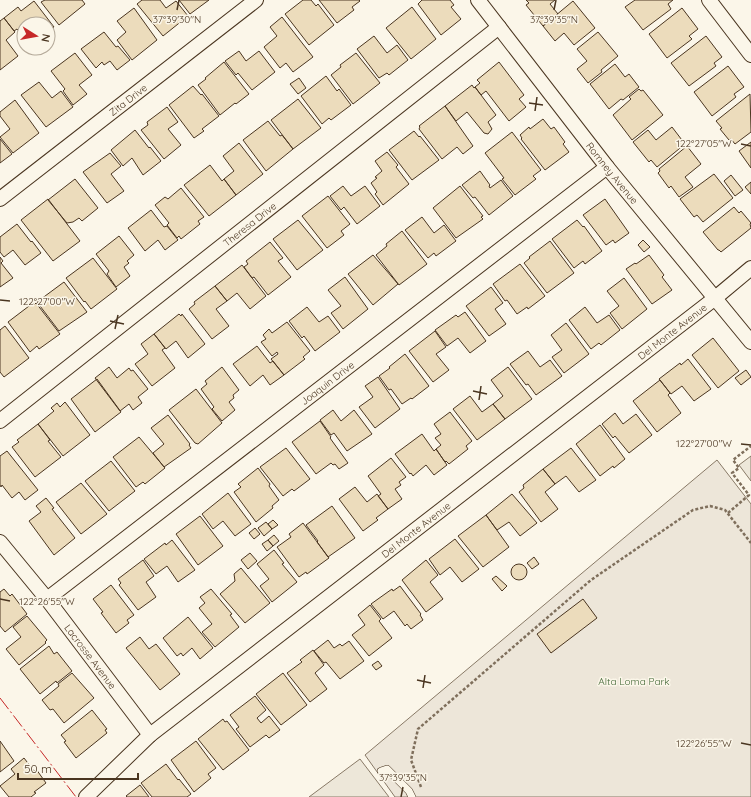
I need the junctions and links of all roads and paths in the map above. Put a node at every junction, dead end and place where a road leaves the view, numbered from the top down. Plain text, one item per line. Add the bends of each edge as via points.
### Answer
1 (256, 0) edge
2 (478, 0) edge
3 (709, 0) edge
4 (499, 27) junction
5 (751, 55) edge
6 (607, 167) junction
7 (0, 199) edge
8 (751, 268) edge
9 (714, 299) junction
10 (751, 342) edge
11 (0, 421) edge
12 (751, 446) edge
13 (728, 513) junction
14 (0, 542) edge
15 (751, 543) edge
16 (47, 599) junction
17 (150, 735) junction
18 (381, 771) dead end
19 (422, 790) dead end
20 (86, 797) edge
21 (412, 797) edge

1 - 7 street, Zita Drive
2 - 4 street, Romney Avenue
3 - 5 street
4 - 6 street, Romney Avenue
4 - 11 street, Theresa Drive
6 - 9 street, Romney Avenue
6 - 16 street, Joaquin Drive
8 - 9 street, Del Monte Avenue
9 - 10 street, Romney Avenue
9 - 17 street, Del Monte Avenue
12 - 13 path via 733,460 739,468 732,473 749,495
13 - 15 path
13 - 19 path via 710,506 693,510 591,580 418,729 411,760
14 - 16 street, Lacrosse Avenue
16 - 17 street, Lacrosse Avenue
17 - 20 street, Del Monte Avenue
18 - 21 lane via 387,770

